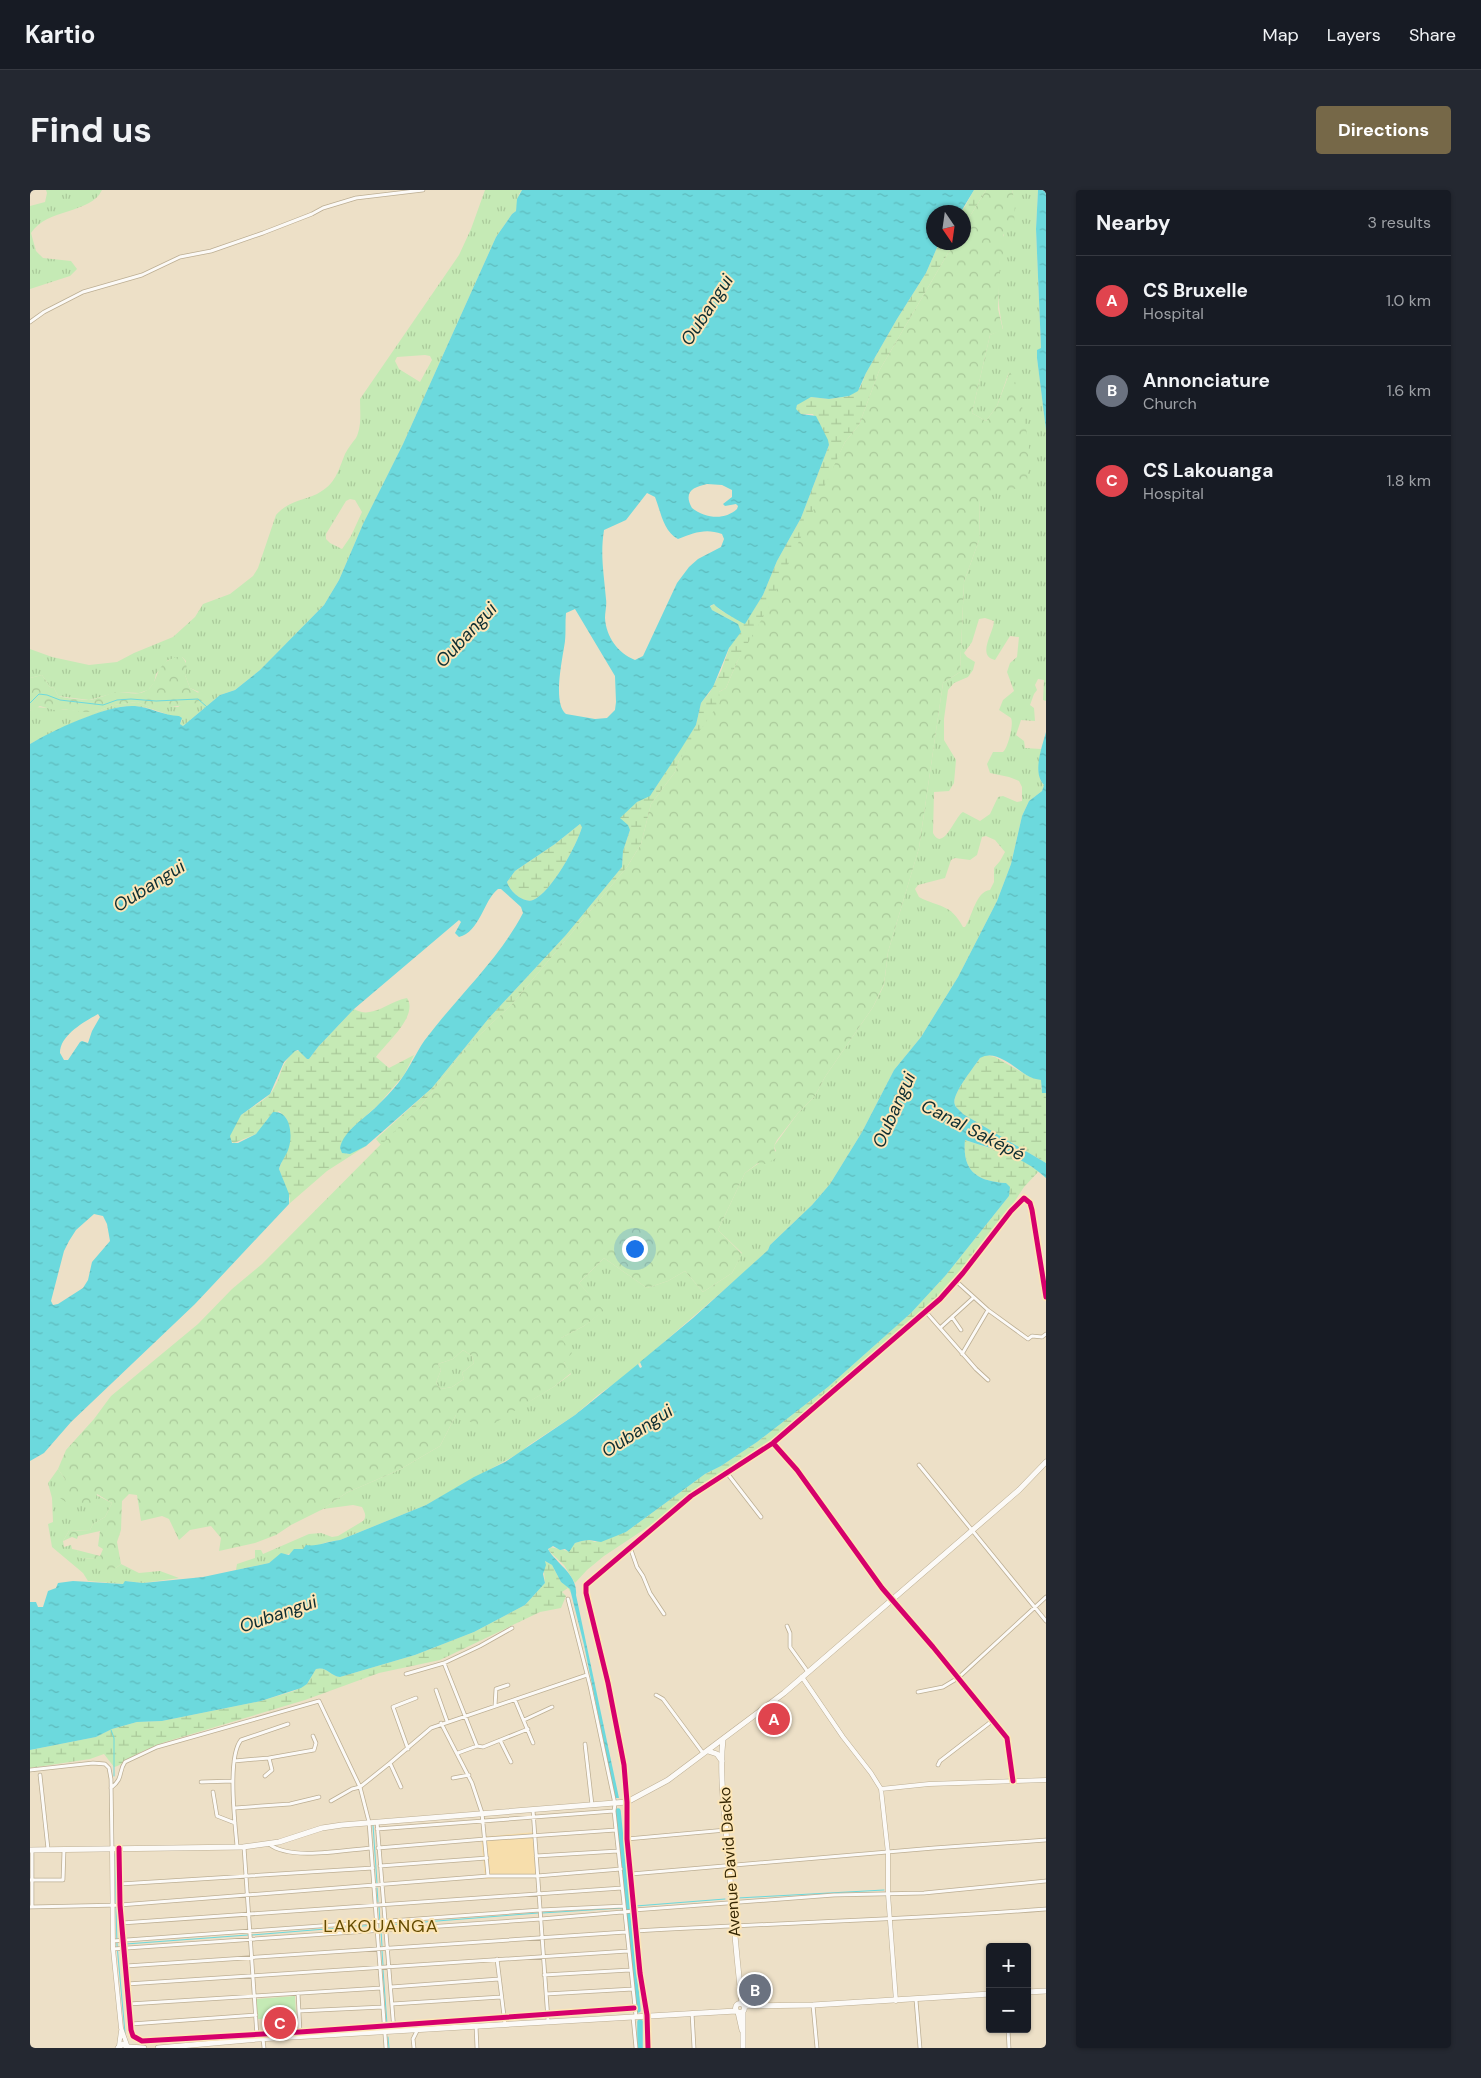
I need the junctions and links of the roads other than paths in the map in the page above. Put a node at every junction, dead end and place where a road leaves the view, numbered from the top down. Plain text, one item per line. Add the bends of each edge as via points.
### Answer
1 (423, 190) edge
2 (30, 322) edge
3 (956, 1281) junction
4 (1046, 1297) edge
5 (973, 1298) junction
6 (988, 1310) junction
7 (926, 1312) junction
8 (952, 1317) junction
9 (940, 1328) junction
10 (961, 1330) dead end
11 (1046, 1334) edge
12 (962, 1354) junction
13 (988, 1380) dead end
14 (773, 1443) junction
15 (1046, 1462) edge
16 (919, 1465) dead end
17 (727, 1473) junction
18 (761, 1517) dead end
19 (973, 1530) junction
20 (630, 1547) junction
21 (1046, 1596) edge
22 (568, 1598) dead end
23 (893, 1599) junction
24 (1034, 1606) junction
25 (664, 1614) dead end
26 (1046, 1621) edge
27 (787, 1626) dead end
28 (512, 1628) dead end
29 (444, 1662) junction
30 (808, 1672) junction
31 (406, 1674) dead end
32 (587, 1675) junction
33 (802, 1677) junction
34 (958, 1678) junction
35 (508, 1685) dead end
36 (436, 1690) dead end
37 (918, 1692) dead end
38 (656, 1695) dead end
39 (416, 1698) dead end
40 (515, 1700) junction
41 (495, 1706) junction
42 (552, 1707) dead end
43 (464, 1716) junction
44 (524, 1720) junction
45 (992, 1721) junction
46 (447, 1722) junction
47 (441, 1723) junction
48 (288, 1724) dead end
49 (528, 1729) junction
50 (313, 1736) dead end
51 (723, 1739) junction
52 (500, 1740) junction
53 (533, 1743) dead end
54 (585, 1744) dead end
55 (477, 1746) junction
56 (408, 1749) junction
57 (705, 1752) junction
58 (458, 1753) junction
59 (268, 1758) junction
60 (722, 1761) junction
61 (233, 1762) junction
62 (511, 1762) dead end
63 (390, 1764) junction
64 (938, 1765) dead end
65 (30, 1770) edge
66 (40, 1775) dead end
67 (469, 1775) junction
68 (265, 1776) dead end
69 (453, 1778) dead end
70 (1013, 1780) junction
71 (1046, 1780) edge
72 (233, 1781) junction
73 (201, 1782) dead end
74 (360, 1787) junction
75 (111, 1788) junction
76 (401, 1788) dead end
77 (881, 1789) junction
78 (214, 1792) dead end
79 (319, 1797) dead end
80 (331, 1801) dead end
81 (627, 1802) junction
82 (615, 1804) junction
83 (592, 1805) junction
84 (235, 1808) junction
85 (533, 1809) junction
86 (614, 1811) junction
87 (482, 1813) junction
88 (534, 1817) junction
89 (484, 1821) junction
90 (369, 1822) junction
91 (376, 1822) junction
92 (235, 1823) junction
93 (377, 1829) junction
94 (616, 1830) junction
95 (726, 1830) junction
96 (535, 1836) junction
97 (485, 1839) junction
98 (627, 1839) junction
99 (1046, 1840) edge
100 (270, 1844) junction
101 (237, 1847) junction
102 (244, 1847) junction
103 (112, 1848) junction
104 (119, 1848) junction
105 (371, 1848) junction
106 (378, 1848) junction
107 (48, 1849) junction
108 (64, 1849) junction
109 (31, 1850) edge
110 (618, 1850) junction
111 (888, 1853) junction
112 (536, 1856) junction
113 (487, 1858) junction
114 (380, 1866) junction
115 (729, 1867) junction
116 (373, 1868) junction
117 (621, 1870) junction
118 (631, 1874) junction
119 (246, 1875) junction
120 (488, 1876) junction
121 (538, 1876) junction
122 (31, 1880) edge
123 (1046, 1881) edge
124 (120, 1884) junction
125 (374, 1886) junction
126 (382, 1886) junction
127 (622, 1888) junction
128 (539, 1893) junction
129 (247, 1894) junction
130 (888, 1894) junction
131 (731, 1902) junction
132 (383, 1904) junction
133 (120, 1905) junction
134 (376, 1905) junction
135 (112, 1906) junction
136 (624, 1906) junction
137 (31, 1907) edge
138 (1046, 1909) edge
139 (540, 1910) junction
140 (634, 1910) junction
141 (625, 1912) junction
142 (248, 1913) junction
143 (541, 1920) junction
144 (890, 1920) junction
145 (384, 1922) junction
146 (122, 1923) junction
147 (377, 1923) junction
148 (733, 1925) junction
149 (377, 1930) junction
150 (385, 1930) junction
151 (636, 1931) junction
152 (250, 1932) junction
153 (626, 1932) junction
154 (541, 1937) junction
155 (250, 1939) junction
156 (123, 1940) junction
157 (114, 1941) junction
158 (388, 1948) junction
159 (114, 1949) junction
160 (379, 1949) junction
161 (124, 1950) junction
162 (628, 1951) junction
163 (543, 1956) junction
164 (252, 1958) junction
165 (497, 1959) junction
166 (126, 1966) junction
167 (389, 1967) junction
168 (380, 1968) junction
169 (630, 1970) junction
170 (544, 1975) junction
171 (254, 1976) junction
172 (499, 1979) junction
173 (127, 1984) junction
174 (390, 1987) junction
175 (381, 1988) junction
176 (633, 1990) junction
177 (1046, 1991) edge
178 (1031, 1992) edge
179 (298, 1993) junction
180 (546, 1994) junction
181 (986, 1994) edge
182 (255, 1996) junction
183 (501, 1997) junction
184 (916, 2000) junction
185 (896, 2001) junction
186 (129, 2004) junction
187 (392, 2004) junction
188 (813, 2005) junction
189 (384, 2007) junction
190 (634, 2008) junction
191 (740, 2008) junction
192 (299, 2012) junction
193 (692, 2013) junction
194 (547, 2014) junction
195 (256, 2015) junction
196 (647, 2015) junction
197 (634, 2016) junction
198 (503, 2017) junction
199 (548, 2020) junction
200 (131, 2024) junction
201 (505, 2024) junction
202 (476, 2026) junction
203 (121, 2028) junction
204 (393, 2028) junction
205 (385, 2029) junction
206 (418, 2029) junction
207 (300, 2032) junction
208 (1008, 2033) edge
209 (259, 2037) junction
210 (117, 2047) edge
211 (128, 2047) edge
212 (144, 2048) edge
213 (158, 2048) edge
214 (264, 2048) edge
215 (386, 2048) edge
216 (414, 2048) edge
217 (477, 2048) edge
218 (636, 2048) edge
219 (648, 2048) edge
220 (694, 2048) edge
221 (743, 2048) edge
222 (817, 2048) edge
223 (920, 2048) edge
224 (1010, 2048) edge

1 - 2 street via 356,198 323,208 263,233 211,251 180,257 142,274 83,292
3 - 4 street via 1024,1198 1032,1210
3 - 5 street
3 - 7 street
5 - 6 street
5 - 8 street
6 - 11 street via 1028,1339
6 - 12 street
7 - 9 street
7 - 14 street
8 - 9 street
8 - 10 street
9 - 12 street
12 - 13 street
14 - 17 street
14 - 23 street via 797,1470 869,1571
15 - 19 main road via 1031,1480
16 - 19 street
17 - 18 street
17 - 20 street via 691,1496
19 - 23 main road
19 - 24 street
20 - 25 street via 636,1567
20 - 81 street via 589,1581 585,1589 622,1751
21 - 24 street
22 - 32 street
23 - 30 main road
23 - 34 street
24 - 26 street
24 - 34 street
27 - 30 street via 790,1647
28 - 29 street
29 - 31 street
29 - 43 street
30 - 33 main road
32 - 40 street
32 - 82 street
33 - 51 main road
33 - 77 street
34 - 37 street via 943,1687
34 - 45 street
35 - 41 street via 496,1689
36 - 46 street
38 - 57 street
39 - 56 street via 393,1708
40 - 41 street
40 - 44 street
41 - 43 street
42 - 44 street
43 - 46 street
43 - 55 street
44 - 49 street
45 - 64 street
45 - 70 street via 1009,1744
46 - 47 street
47 - 56 street
47 - 58 street
48 - 61 street via 241,1740
49 - 52 street
49 - 53 street
50 - 59 street via 314,1750
51 - 57 main road
51 - 60 main road, Avenue David Dacko
52 - 55 street
52 - 62 street
54 - 83 street
55 - 58 street
56 - 63 street
57 - 60 main road via 717,1754
57 - 81 main road via 660,1786
58 - 67 street
59 - 61 street
59 - 68 street via 272,1770
60 - 95 main road, Avenue David Dacko
61 - 72 street
63 - 74 street
63 - 76 street
65 - 75 street via 105,1764 110,1773
66 - 107 street
67 - 69 street
67 - 87 street
70 - 71 street
70 - 77 street
72 - 73 street
72 - 84 street
74 - 75 street via 321,1703 317,1701 150,1750 125,1762 118,1783
74 - 80 street
74 - 90 street
75 - 103 street
77 - 111 street
78 - 92 street via 218,1816
79 - 84 street via 290,1804
81 - 82 main road
81 - 98 street
82 - 83 main road
82 - 86 street
83 - 85 main road
84 - 92 street
85 - 87 main road
85 - 88 street
86 - 88 street
86 - 94 street
87 - 89 street
87 - 91 main road
88 - 89 street
88 - 96 street
89 - 93 street
89 - 97 street
90 - 91 main road
90 - 100 main road via 322,1828
90 - 105 street
91 - 93 street
92 - 101 street
93 - 106 street
94 - 96 street
94 - 110 street
95 - 98 street
95 - 115 main road, Avenue David Dacko
96 - 97 street
96 - 112 street
97 - 106 street
97 - 113 street
98 - 118 street
99 - 111 street
100 - 102 main road
100 - 105 street via 280,1850 298,1853
101 - 102 main road
101 - 104 main road
102 - 119 street
103 - 104 main road
103 - 108 main road
103 - 135 street
104 - 124 street
105 - 116 street
106 - 114 street
107 - 108 main road
107 - 109 main road
108 - 122 street via 64,1880
109 - 122 street
110 - 112 street
110 - 117 street
111 - 115 street
111 - 130 street
112 - 121 street
113 - 114 street
113 - 120 street
114 - 126 street
115 - 118 street
115 - 131 main road, Avenue David Dacko
116 - 119 street
116 - 125 street
117 - 121 street
117 - 127 street
118 - 140 street
119 - 124 street
119 - 129 street
120 - 121 street
120 - 126 street
121 - 128 street
122 - 137 street
123 - 130 street
124 - 133 street
125 - 126 street
125 - 129 street
125 - 134 street
126 - 132 street
127 - 128 street
127 - 136 street
128 - 132 street
128 - 139 street
129 - 133 street
129 - 142 street
130 - 131 street
130 - 144 street
131 - 140 street
131 - 148 main road, Avenue David Dacko
132 - 134 street
132 - 145 street
133 - 135 street
133 - 146 street
134 - 142 street
134 - 147 street
135 - 137 street
135 - 157 street
136 - 139 street
136 - 141 street
138 - 144 street
139 - 143 street
139 - 145 street
140 - 141 street
140 - 151 street
141 - 143 street
141 - 153 street
142 - 146 street
142 - 152 street
143 - 150 street
143 - 154 street
144 - 148 street
144 - 185 street
145 - 147 street
145 - 150 street
146 - 156 street
147 - 149 street
147 - 152 street
148 - 151 street
148 - 191 main road, Avenue David Dacko
149 - 150 street
149 - 155 street
149 - 160 street
150 - 158 street
151 - 196 street
152 - 155 street
152 - 156 street
153 - 154 street
153 - 162 street
154 - 158 street
154 - 163 street
155 - 161 street
155 - 164 street
156 - 157 street
156 - 161 street
157 - 159 street
158 - 160 street
158 - 167 street
159 - 161 street
159 - 203 street
160 - 164 street
160 - 168 street
161 - 166 street
162 - 163 street
162 - 169 street
163 - 165 street
163 - 170 street
164 - 166 street
164 - 171 street
165 - 167 street
165 - 172 street
166 - 173 street
167 - 168 street
167 - 174 street
168 - 171 street
168 - 175 street
169 - 170 street
169 - 176 street
170 - 180 street
171 - 173 street
171 - 182 street
172 - 174 street
172 - 183 street
173 - 186 street
174 - 187 street
175 - 179 street
175 - 189 street
176 - 180 street
176 - 190 street
177 - 178 main road
179 - 182 street
179 - 192 street
180 - 194 street
181 - 184 main road
182 - 186 street
182 - 195 street
183 - 187 street
183 - 198 street
184 - 185 main road
184 - 223 street
185 - 188 main road
186 - 200 street
187 - 204 street
188 - 191 main road
188 - 222 street
189 - 192 street
189 - 205 street
190 - 194 street
190 - 197 street
191 - 193 main road
191 - 221 main road, Avenue David Dacko
192 - 207 street
193 - 196 main road
193 - 220 street
194 - 198 street
194 - 199 street
195 - 200 street
195 - 209 street
196 - 197 main road
196 - 219 street
197 - 199 main road
197 - 218 street
198 - 201 street
198 - 204 street
199 - 201 main road
200 - 209 street via 133,2036 142,2041
201 - 202 main road
202 - 206 main road
202 - 217 street
203 - 210 street
203 - 211 street
204 - 205 main road
204 - 206 main road
205 - 207 street
205 - 209 main road
205 - 215 street
206 - 216 street via 413,2039
207 - 209 street
208 - 224 street
209 - 213 main road
209 - 214 street
210 - 211 main road
211 - 212 main road

